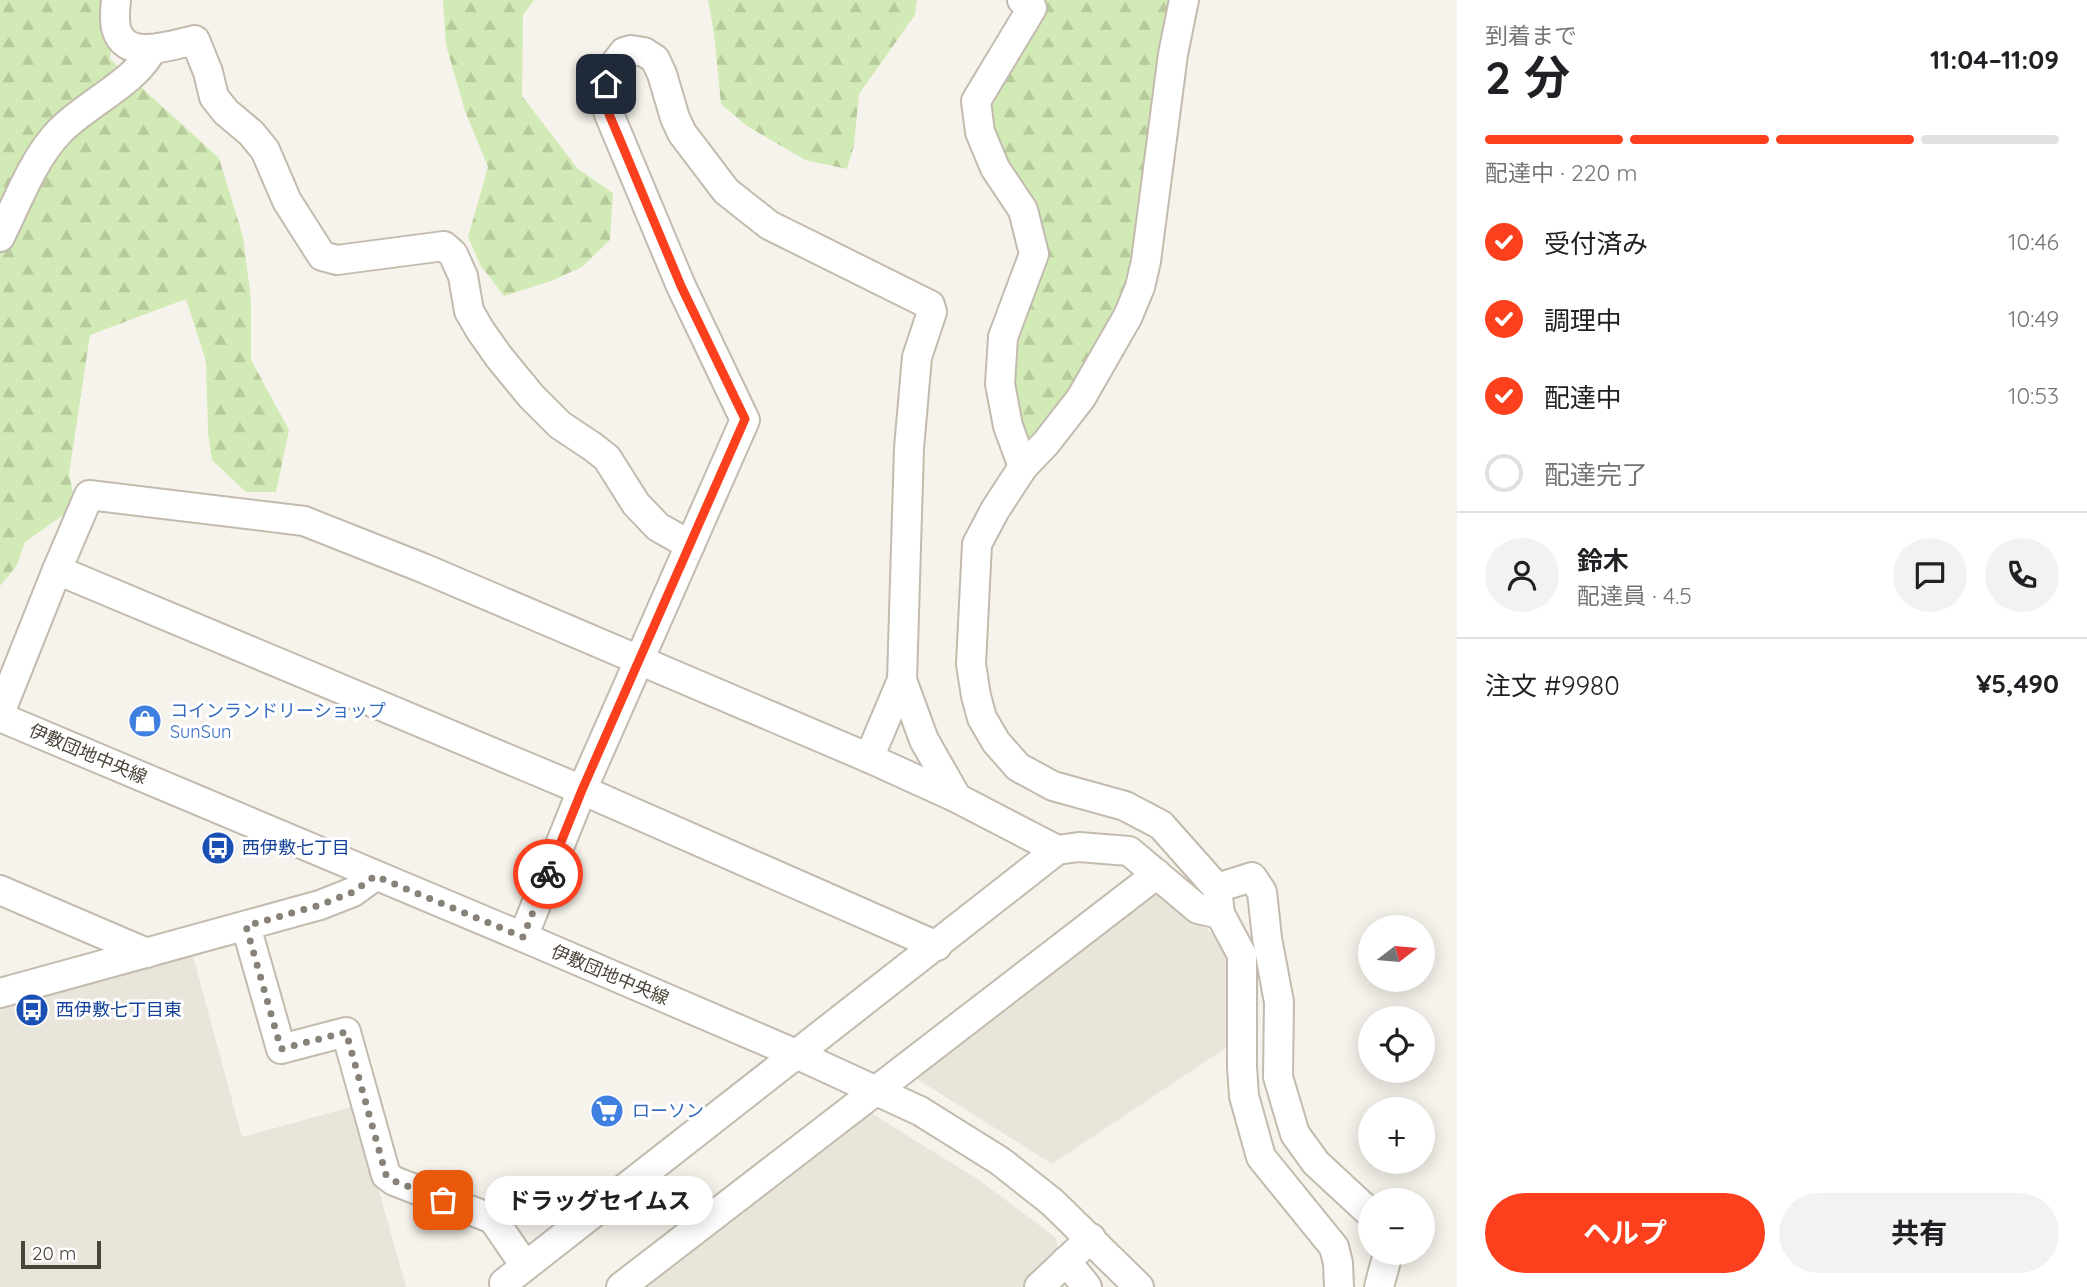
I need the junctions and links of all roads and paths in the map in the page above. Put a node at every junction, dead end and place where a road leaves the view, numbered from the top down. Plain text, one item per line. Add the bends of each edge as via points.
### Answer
1 (116, 0) edge
2 (1022, 0) edge
3 (1184, 0) edge
4 (152, 49) junction
5 (0, 237) edge
6 (1023, 467) junction
7 (690, 545) junction
8 (57, 570) junction
9 (639, 661) junction
10 (902, 680) junction
11 (0, 715) edge
12 (869, 758) junction
13 (582, 790) junction
14 (957, 798) junction
15 (1057, 850) junction
16 (1157, 874) junction
17 (375, 876) junction
18 (0, 890) edge
19 (1219, 901) junction
20 (246, 926) junction
21 (523, 937) junction
22 (937, 946) junction
23 (147, 953) junction
24 (0, 993) edge
25 (796, 1054) junction
26 (875, 1091) junction
27 (1358, 1202) edge
28 (1091, 1238) junction
29 (1066, 1261) junction
30 (1385, 1265) edge
31 (512, 1281) edge
32 (621, 1287) edge
33 (1039, 1287) edge
34 (1087, 1287) edge
35 (1139, 1287) edge
36 (1339, 1287) edge
37 (1379, 1287) edge

1 - 4 street via 117,30 128,46
2 - 6 street via 1032,8 976,101 980,132 995,168 1023,209 1034,254 1003,337 1000,384 1008,426
3 - 6 street via 1140,287 1081,398
4 - 5 street via 135,72 58,132
4 - 7 street via 195,40 214,97 265,150 287,201 322,257 337,260 444,246 453,254 463,276 469,311 523,387 560,425 607,458 636,504 658,527
6 - 19 street via 977,544 971,664 982,718 1018,767 1053,786 1125,806 1161,825
7 - 9 street
7 - 10 street via 745,419 681,286 609,114 606,84 614,65 631,50 644,51 654,59 682,133 726,191 745,208 769,225 930,305 932,312 917,357 909,448
8 - 9 street via 89,495 304,522
8 - 11 street
8 - 13 street
9 - 12 street
9 - 13 street
10 - 12 street
10 - 14 street via 924,740
11 - 17 street, 伊敷団地中央線
12 - 14 street
13 - 21 street
13 - 22 street
14 - 15 street
15 - 16 street via 1129,851
15 - 22 street
16 - 19 street via 1198,909
16 - 26 street
17 - 20 street via 331,901
17 - 21 street, 伊敷団地中央線
18 - 23 street
19 - 27 street via 1252,877 1262,892 1279,1002 1278,1077 1295,1134 1316,1163
19 - 36 street via 1242,955 1242,1077 1261,1157 1334,1247
20 - 23 street
20 - 31 street via 281,1049 346,1032 386,1175 493,1219
21 - 25 street, 伊敷団地中央線
22 - 25 street
23 - 24 street
25 - 26 street, 伊敷団地中央線
25 - 31 street
26 - 28 street, 伊敷団地中央線 via 920,1111 1000,1161
26 - 32 street
28 - 29 street
28 - 35 street, 伊敷団地中央線
29 - 33 street
29 - 34 street
30 - 37 street

